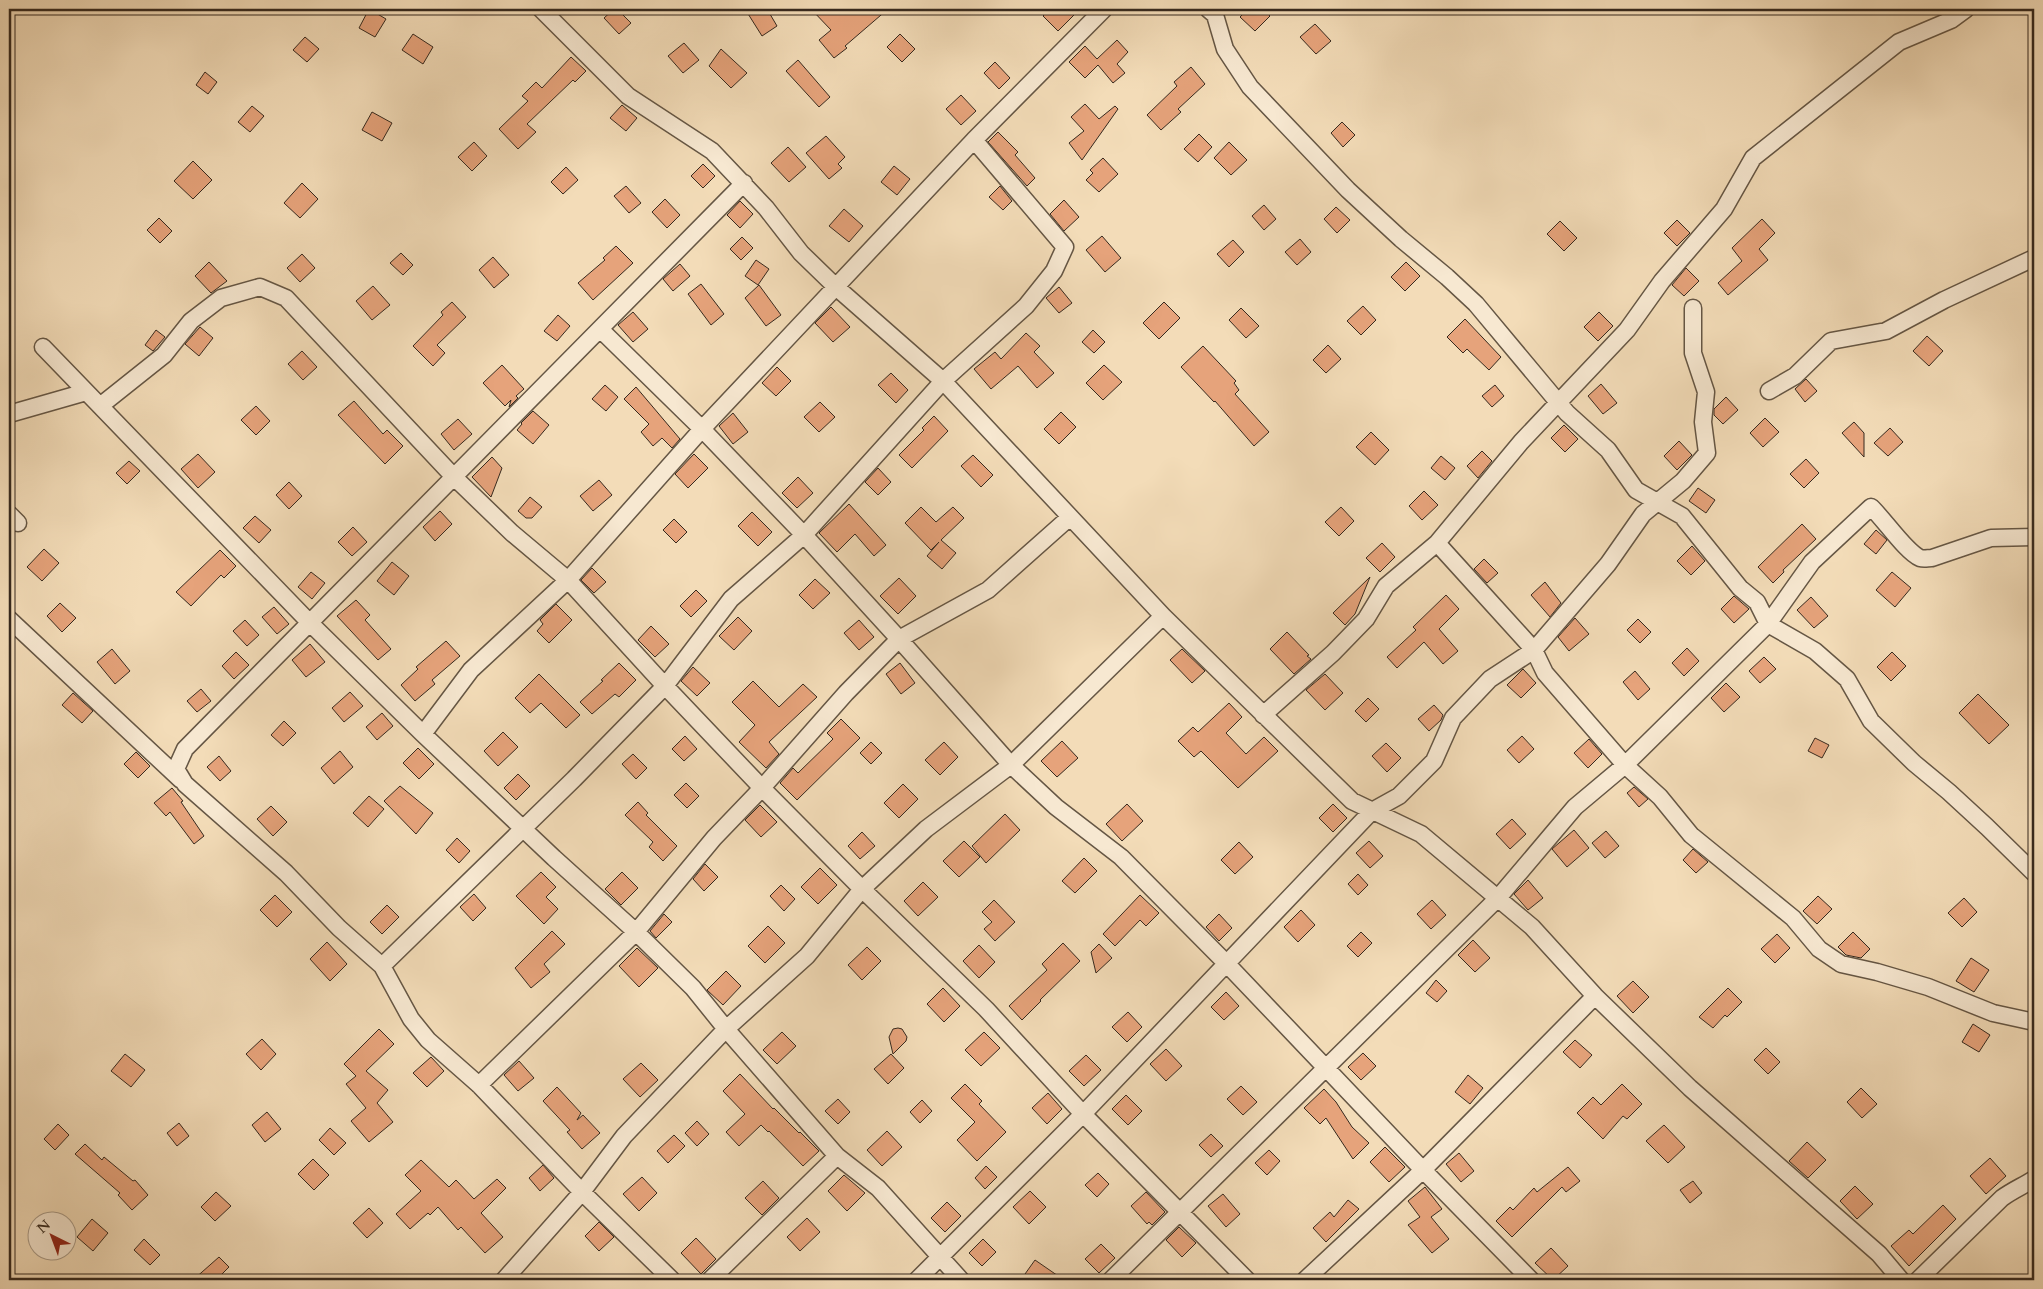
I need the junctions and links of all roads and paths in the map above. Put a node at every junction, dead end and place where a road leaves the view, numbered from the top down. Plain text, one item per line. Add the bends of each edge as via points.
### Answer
1 (541, 9) edge
2 (1104, 9) edge
3 (1208, 9) edge
4 (1966, 9) edge
5 (974, 140) junction
6 (744, 183) junction
7 (2034, 258) edge
8 (836, 287) junction
9 (1693, 308) dead end
10 (600, 329) junction
11 (43, 347) dead end
12 (943, 380) junction
13 (1769, 391) dead end
14 (86, 392) junction
15 (1560, 402) junction
16 (100, 406) junction
17 (9, 414) edge
18 (702, 429) junction
19 (454, 477) junction
20 (1658, 503) junction
21 (1070, 517) junction
22 (804, 536) junction
23 (2034, 537) edge
24 (1437, 543) junction
25 (568, 580) junction
26 (1163, 616) junction
27 (9, 619) edge
28 (310, 623) junction
29 (1768, 624) junction
30 (899, 639) junction
31 (1534, 650) junction
32 (665, 686) junction
33 (1263, 715) junction
34 (423, 734) junction
35 (1011, 765) junction
36 (1625, 765) junction
37 (185, 784) junction
38 (762, 788) junction
39 (1372, 811) junction
40 (523, 828) junction
41 (2034, 873) edge
42 (862, 889) junction
43 (1498, 898) junction
44 (636, 932) junction
45 (1226, 963) junction
46 (382, 966) junction
47 (1596, 996) junction
48 (2034, 1022) edge
49 (726, 1029) junction
50 (1326, 1067) junction
51 (479, 1085) junction
52 (1083, 1114) junction
53 (837, 1156) junction
54 (1423, 1170) junction
55 (2034, 1179) edge
56 (582, 1192) junction
57 (1180, 1211) junction
58 (939, 1256) junction
59 (504, 1280) edge
60 (672, 1280) edge
61 (710, 1280) edge
62 (917, 1280) edge
63 (961, 1280) edge
64 (1111, 1280) edge
65 (1247, 1280) edge
66 (1305, 1280) edge
67 (1531, 1280) edge
68 (1901, 1280) edge
69 (1918, 1280) edge

1 - 6 street via 628,96 712,151
2 - 5 street
3 - 15 street via 1215,15 1225,49 1250,87 1348,190 1476,304
4 - 15 street via 1951,20 1899,42 1752,158 1724,209 1662,281 1627,330
5 - 8 street
5 - 12 street via 1065,247 1054,271 1026,306
6 - 8 street via 801,253
6 - 10 street
7 - 13 street via 1886,331 1831,341 1795,376
8 - 12 street
8 - 18 street
9 - 20 street via 1693,353 1706,392 1703,422 1707,452 1683,481
10 - 18 street
10 - 19 street
11 - 14 street
12 - 21 street
12 - 22 street
14 - 16 street
14 - 17 street
15 - 20 street via 1567,413 1608,450 1636,490
15 - 24 street via 1521,442
16 - 19 street via 164,355 191,321 221,298 260,287 286,298
16 - 28 street
18 - 22 street
18 - 25 street
19 - 25 street via 512,534
19 - 28 street
20 - 29 street via 1682,516 1740,588 1757,602
20 - 31 street via 1643,514 1608,564
21 - 26 street
21 - 30 street via 988,590
22 - 30 street
22 - 32 street via 731,598
23 - 29 street via 1991,538 1923,559 1915,555 1871,507 1812,562
24 - 31 street
24 - 33 street via 1386,586 1366,619
25 - 32 street
25 - 34 street via 471,670
26 - 33 street
26 - 35 street
27 - 37 street
28 - 34 street
28 - 37 street via 185,749 176,769
29 - 36 street
29 - 41 street via 1815,651 1847,680 1871,721
30 - 35 street
30 - 38 street
31 - 36 street via 1546,673
31 - 39 street via 1490,679 1453,718 1434,761 1399,796
32 - 38 street
32 - 40 street
33 - 39 street via 1352,801
34 - 40 street
35 - 42 street via 926,828
35 - 45 street via 1056,807 1121,857
36 - 43 street via 1575,807
36 - 48 street via 1660,797 1691,834 1792,918 1819,949 1841,964 1928,987 1993,1012
37 - 46 street via 286,872 339,928
38 - 42 street
38 - 44 street via 714,838
39 - 43 street via 1422,834
39 - 45 street
40 - 44 street
40 - 46 street
42 - 49 street via 807,956
42 - 52 street via 986,1010
43 - 47 street via 1532,927
43 - 50 street
44 - 49 street via 693,988
44 - 51 street
45 - 50 street
45 - 52 street
46 - 51 street via 422,1033
47 - 54 street
47 - 68 street via 1690,1088 1879,1254
49 - 53 street
49 - 56 street via 624,1136
50 - 54 street
50 - 57 street
51 - 56 street
52 - 57 street
52 - 58 street
53 - 58 street via 878,1188
53 - 61 street
54 - 66 street
54 - 67 street
55 - 69 street via 2002,1198
56 - 59 street
56 - 60 street
57 - 64 street
57 - 65 street
58 - 62 street
58 - 63 street

